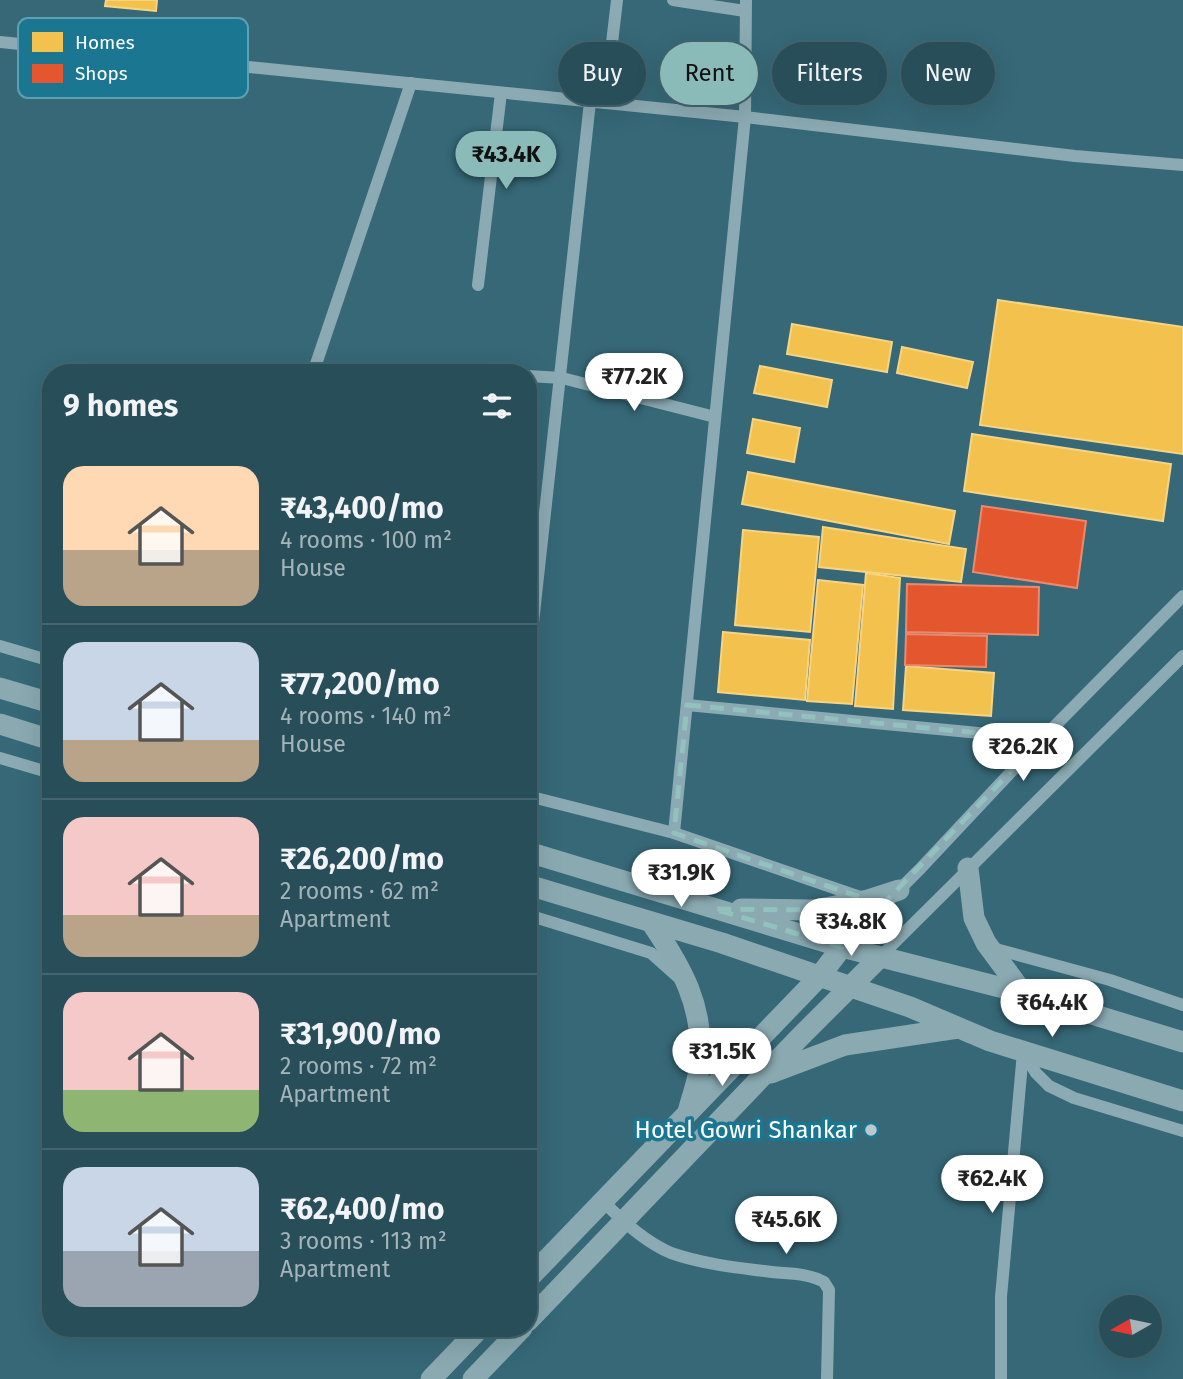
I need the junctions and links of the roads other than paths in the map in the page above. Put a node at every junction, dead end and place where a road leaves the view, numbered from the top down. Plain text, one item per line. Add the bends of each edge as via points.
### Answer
1 (617, 0) edge
2 (673, 0) edge
3 (745, 6) edge
4 (0, 42) edge
5 (612, 42) edge
6 (18, 44) edge
7 (248, 67) edge
8 (411, 83) junction
9 (500, 93) junction
10 (558, 99) edge
11 (590, 105) edge
12 (625, 105) edge
13 (745, 117) junction
14 (1183, 165) edge
15 (478, 285) dead end
16 (316, 364) edge
17 (537, 377) edge
18 (562, 378) junction
19 (715, 416) junction
20 (537, 542) edge
21 (1183, 596) edge
22 (0, 646) edge
23 (1183, 656) edge
24 (42, 658) edge
25 (0, 688) edge
26 (42, 700) edge
27 (687, 705) junction
28 (0, 724) edge
29 (42, 737) edge
30 (1042, 738) junction
31 (0, 758) edge
32 (42, 770) edge
33 (537, 798) edge
34 (674, 833) junction
35 (537, 855) edge
36 (968, 868) junction
37 (537, 888) edge
38 (900, 890) junction
39 (868, 900) junction
40 (715, 909) junction
41 (537, 918) edge
42 (651, 922) junction
43 (842, 947) junction
44 (989, 947) junction
45 (880, 957) junction
46 (820, 977) junction
47 (853, 987) junction
48 (689, 988) junction
49 (1023, 993) junction
50 (1183, 1005) edge
51 (958, 1028) junction
52 (1183, 1042) edge
53 (1020, 1051) junction
54 (762, 1077) junction
55 (1183, 1101) edge
56 (688, 1114) junction
57 (1183, 1131) edge
58 (603, 1202) junction
59 (623, 1222) junction
60 (537, 1270) edge
61 (537, 1312) edge
62 (471, 1337) edge
63 (513, 1337) edge
64 (431, 1379) edge
65 (473, 1379) edge
66 (827, 1379) edge
67 (1001, 1379) edge

1 - 5 street
2 - 3 street
3 - 13 street
4 - 6 street
7 - 8 street
8 - 9 street
8 - 16 street
9 - 10 street
9 - 15 street
11 - 18 street
12 - 13 street
13 - 14 street
13 - 19 street
17 - 18 street
18 - 19 street
18 - 20 street
19 - 27 street
21 - 30 street
22 - 24 street
23 - 36 street
25 - 26 main road
27 - 30 street
27 - 34 street
28 - 29 main road
30 - 38 street
31 - 32 street
33 - 34 street
34 - 39 street
35 - 40 main road
36 - 44 main road via 974,918
36 - 45 street
37 - 42 main road
38 - 39 main road
38 - 43 street
39 - 40 main road via 814,910
40 - 43 main road
41 - 48 street via 651,953
42 - 46 main road
42 - 48 main road
43 - 45 main road
43 - 46 main road
44 - 49 main road
44 - 50 street
45 - 47 main road
45 - 49 main road
46 - 47 main road
46 - 56 main road
47 - 51 main road
47 - 54 main road
48 - 56 main road via 700,1027 700,1066
49 - 52 main road
51 - 53 main road
51 - 54 main road via 845,1045
53 - 55 main road
53 - 57 street via 1049,1086
53 - 67 street via 1001,1297
54 - 59 main road
56 - 58 main road
58 - 59 street
58 - 60 main road
59 - 61 main road
59 - 66 street via 672,1253 824,1282 829,1290
62 - 64 main road
63 - 65 main road

